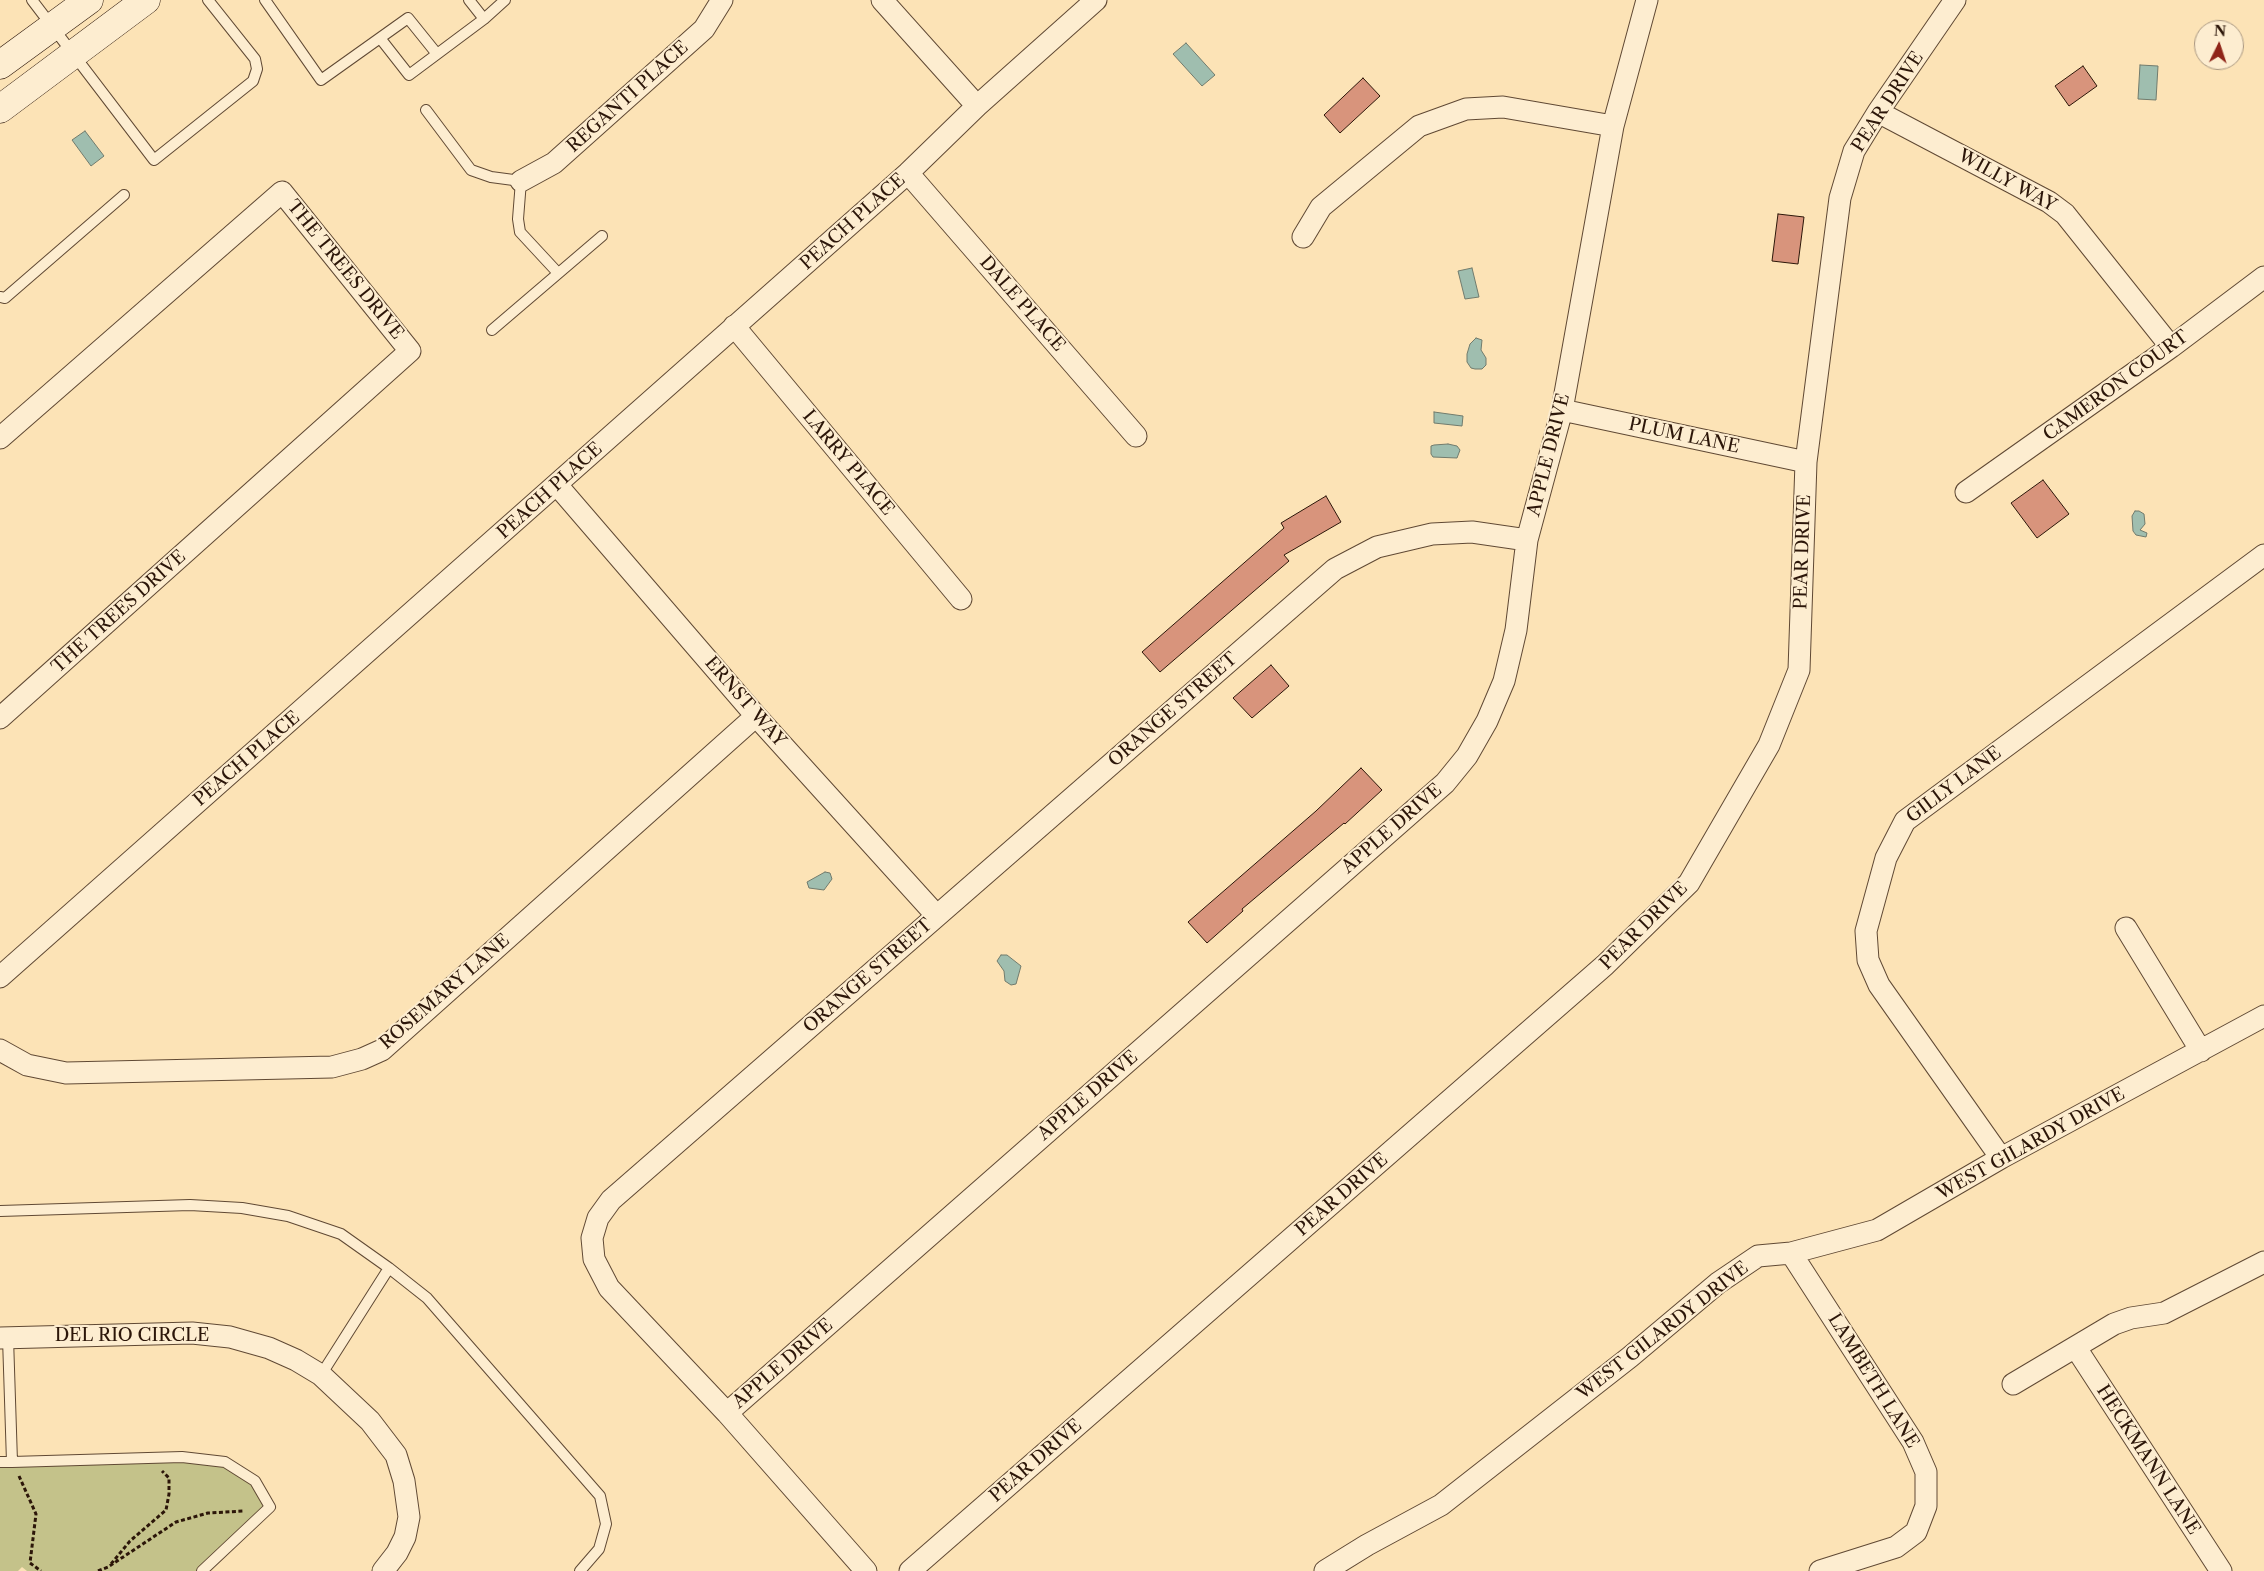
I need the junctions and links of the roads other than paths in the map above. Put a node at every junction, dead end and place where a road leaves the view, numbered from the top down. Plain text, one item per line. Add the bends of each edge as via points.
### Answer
1 (32, 0) edge
2 (89, 0) edge
3 (146, 0) edge
4 (208, 0) edge
5 (265, 0) edge
6 (469, 0) edge
7 (505, 0) edge
8 (722, 0) edge
9 (882, 0) edge
10 (1096, 0) edge
11 (1647, 0) edge
12 (1956, 0) edge
13 (484, 19) junction
14 (53, 25) junction
15 (380, 38) junction
16 (436, 54) junction
17 (73, 55) junction
18 (0, 65) edge
19 (977, 106) junction
20 (0, 109) edge
21 (426, 110) dead end
22 (1878, 112) junction
23 (1613, 126) junction
24 (908, 173) junction
25 (521, 181) junction
26 (124, 195) dead end
27 (602, 236) dead end
28 (1303, 237) dead end
29 (558, 273) junction
30 (2264, 276) edge
31 (0, 297) edge
32 (734, 326) junction
33 (492, 330) dead end
34 (2171, 347) junction
35 (1562, 410) junction
36 (1136, 436) dead end
37 (0, 438) edge
38 (1806, 462) junction
39 (557, 485) junction
40 (1966, 492) dead end
41 (1527, 540) junction
42 (2264, 555) edge
43 (961, 599) dead end
44 (756, 716) junction
45 (0, 718) edge
46 (937, 916) junction
47 (2126, 928) dead end
48 (0, 977) edge
49 (2264, 1016) edge
50 (0, 1050) edge
51 (2201, 1051) junction
52 (2001, 1158) junction
53 (0, 1212) edge
54 (1791, 1253) junction
55 (2264, 1262) edge
56 (389, 1268) junction
57 (4, 1338) edge
58 (2076, 1348) junction
59 (321, 1375) junction
60 (2013, 1384) dead end
61 (727, 1414) junction
62 (0, 1462) edge
63 (12, 1462) junction
64 (202, 1571) edge
65 (383, 1571) edge
66 (580, 1571) edge
67 (866, 1571) edge
68 (910, 1571) edge
69 (1325, 1571) edge
70 (1820, 1571) edge
71 (2221, 1571) edge

1 - 14 lane
2 - 14 main road
3 - 17 main road
4 - 17 lane via 255,59 257,69 253,81 154,160
5 - 15 lane via 321,80
6 - 13 lane
7 - 13 lane
8 - 25 street, REGANTI PLACE via 704,29 554,163
9 - 19 street
10 - 19 street, PEACH PLACE
11 - 23 street, APPLE DRIVE
12 - 22 street, PEAR DRIVE
13 - 16 lane
14 - 17 lane
14 - 18 main road
15 - 16 lane via 408,18
15 - 16 lane via 409,75
17 - 20 main road
19 - 24 street, PEACH PLACE
21 - 25 lane via 471,170 491,178
22 - 34 street, WILLY WAY via 2049,202 2065,214
22 - 38 street, PEAR DRIVE via 1854,151 1840,198
23 - 28 street via 1503,107 1466,109 1419,126 1321,207
23 - 35 street, APPLE DRIVE
24 - 32 street, PEACH PLACE
24 - 36 street, DALE PLACE
25 - 29 lane via 520,232
26 - 31 lane via 5,298
27 - 29 lane
29 - 33 lane
30 - 34 street, CAMERON COURT
32 - 39 street, PEACH PLACE
32 - 43 street, LARRY PLACE
34 - 40 street, CAMERON COURT
35 - 38 street, PLUM LANE
35 - 41 street, APPLE DRIVE
37 - 45 street, THE TREES DRIVE via 282,192 410,351
38 - 68 street, PEAR DRIVE via 1798,670 1769,745 1689,883 1605,965
39 - 44 street, ERNST WAY
39 - 48 street, PEACH PLACE
41 - 46 street, ORANGE STREET via 1472,532 1432,534 1377,547 1335,570
41 - 61 street, APPLE DRIVE via 1516,630 1504,681 1467,756 1445,783
42 - 52 street, GILLY LANE via 1904,821 1886,858 1866,931 1868,960 1879,984
44 - 46 street, ERNST WAY
44 - 50 street, ROSEMARY LANE via 382,1050 362,1060 332,1066 66,1073 27,1064
46 - 61 street, ORANGE STREET via 611,1200 598,1218 592,1238 594,1259 610,1288
47 - 51 street
49 - 51 street, WEST GILARDY DRIVE
51 - 52 street, WEST GILARDY DRIVE
52 - 54 street, WEST GILARDY DRIVE via 1877,1230
53 - 56 lane via 190,1205 242,1208 288,1216 341,1234
54 - 69 street, WEST GILARDY DRIVE via 1758,1256 1718,1283 1630,1357 1441,1505
54 - 70 street, LAMBETH LANE via 1913,1442 1926,1472 1926,1506 1916,1532 1896,1547
55 - 58 street via 2164,1313 2114,1324
56 - 59 lane
56 - 66 lane via 427,1298 600,1496 606,1524 599,1549
57 - 59 street, DEL RIO CIRCLE via 150,1333 230,1337 269,1348
57 - 63 lane
58 - 60 street
58 - 71 street, HECKMANN LANE
59 - 65 street, DEL RIO CIRCLE via 370,1421 396,1455 408,1498 409,1517 397,1553
61 - 67 street, ORANGE STREET
62 - 63 lane
63 - 64 lane via 182,1457 225,1462 255,1481 270,1507

